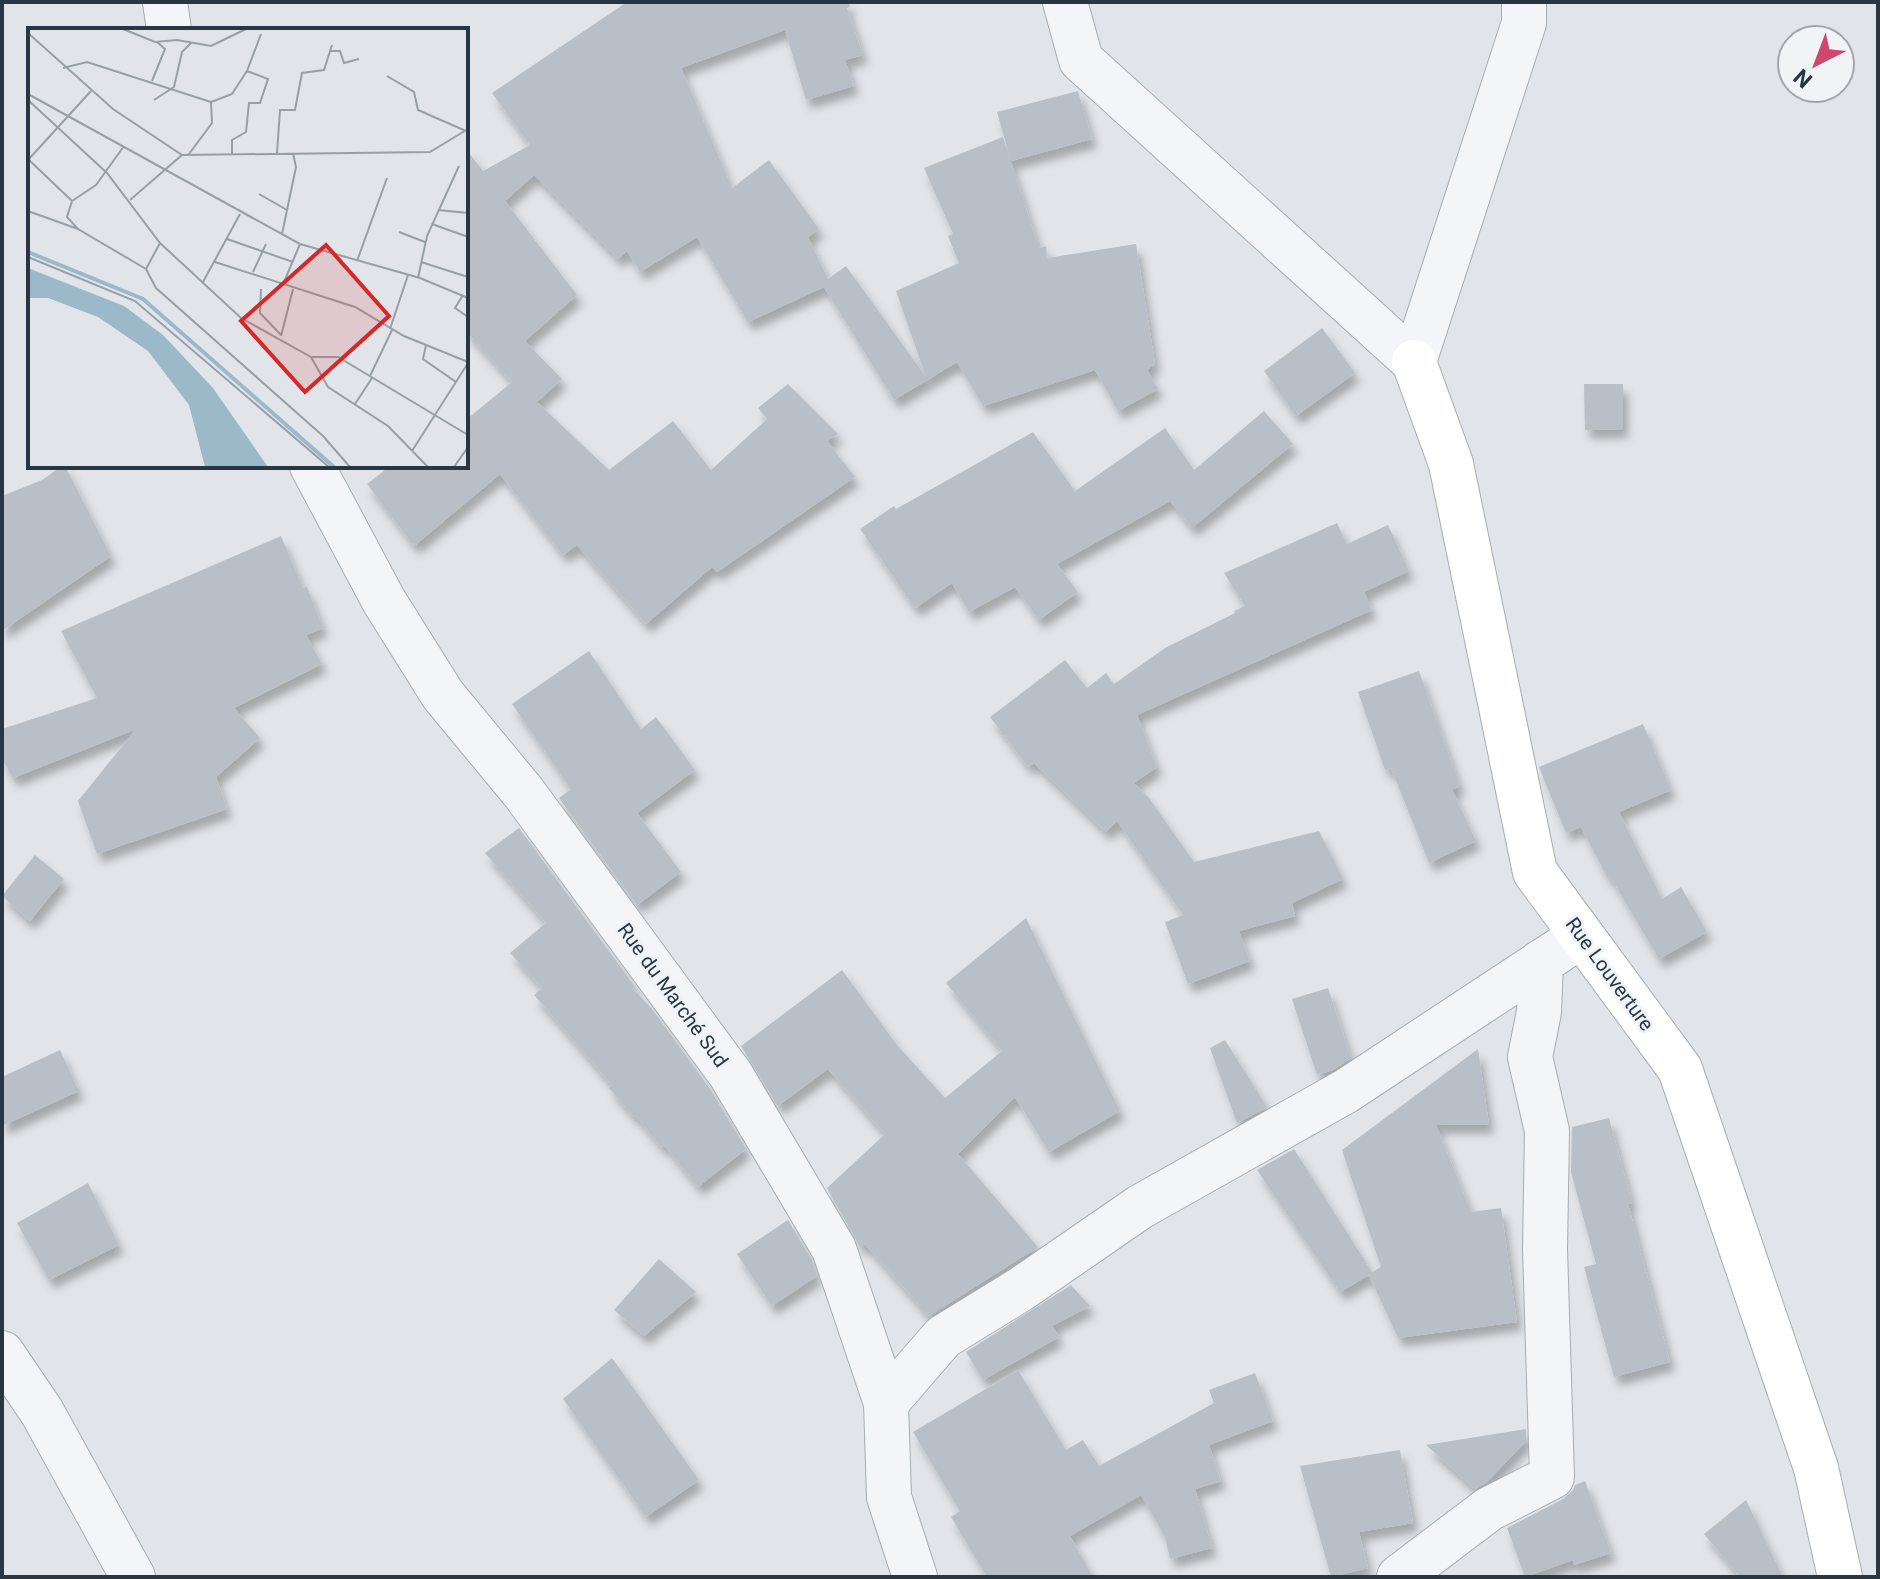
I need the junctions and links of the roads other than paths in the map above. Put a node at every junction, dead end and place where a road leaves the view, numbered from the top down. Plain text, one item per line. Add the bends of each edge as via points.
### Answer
1 (165, 2) edge
2 (1065, 2) edge
3 (1524, 2) edge
4 (169, 28) edge
5 (1414, 362) junction
6 (313, 468) edge
7 (1581, 936) junction
8 (1541, 962) junction
9 (2, 1353) edge
10 (886, 1403) junction
11 (133, 1577) edge
12 (915, 1577) edge
13 (1399, 1577) edge
14 (1840, 1577) edge

1 - 4 street
2 - 5 street via 1081,60
3 - 5 street via 1524,23
5 - 7 main road, Rue Louverture via 1451,464 1535,872
6 - 10 street, Rue du Marché Sud via 384,601 443,695 524,793 731,1075 834,1249
7 - 8 street
7 - 14 main road, Rue Louverture via 1680,1069 1816,1468
8 - 10 street via 1346,1091 1140,1207 943,1337
8 - 13 street via 1530,1057 1547,1131 1552,1477 1489,1509
9 - 11 street via 42,1412
10 - 12 street, Rue du Marché Sud via 889,1497

